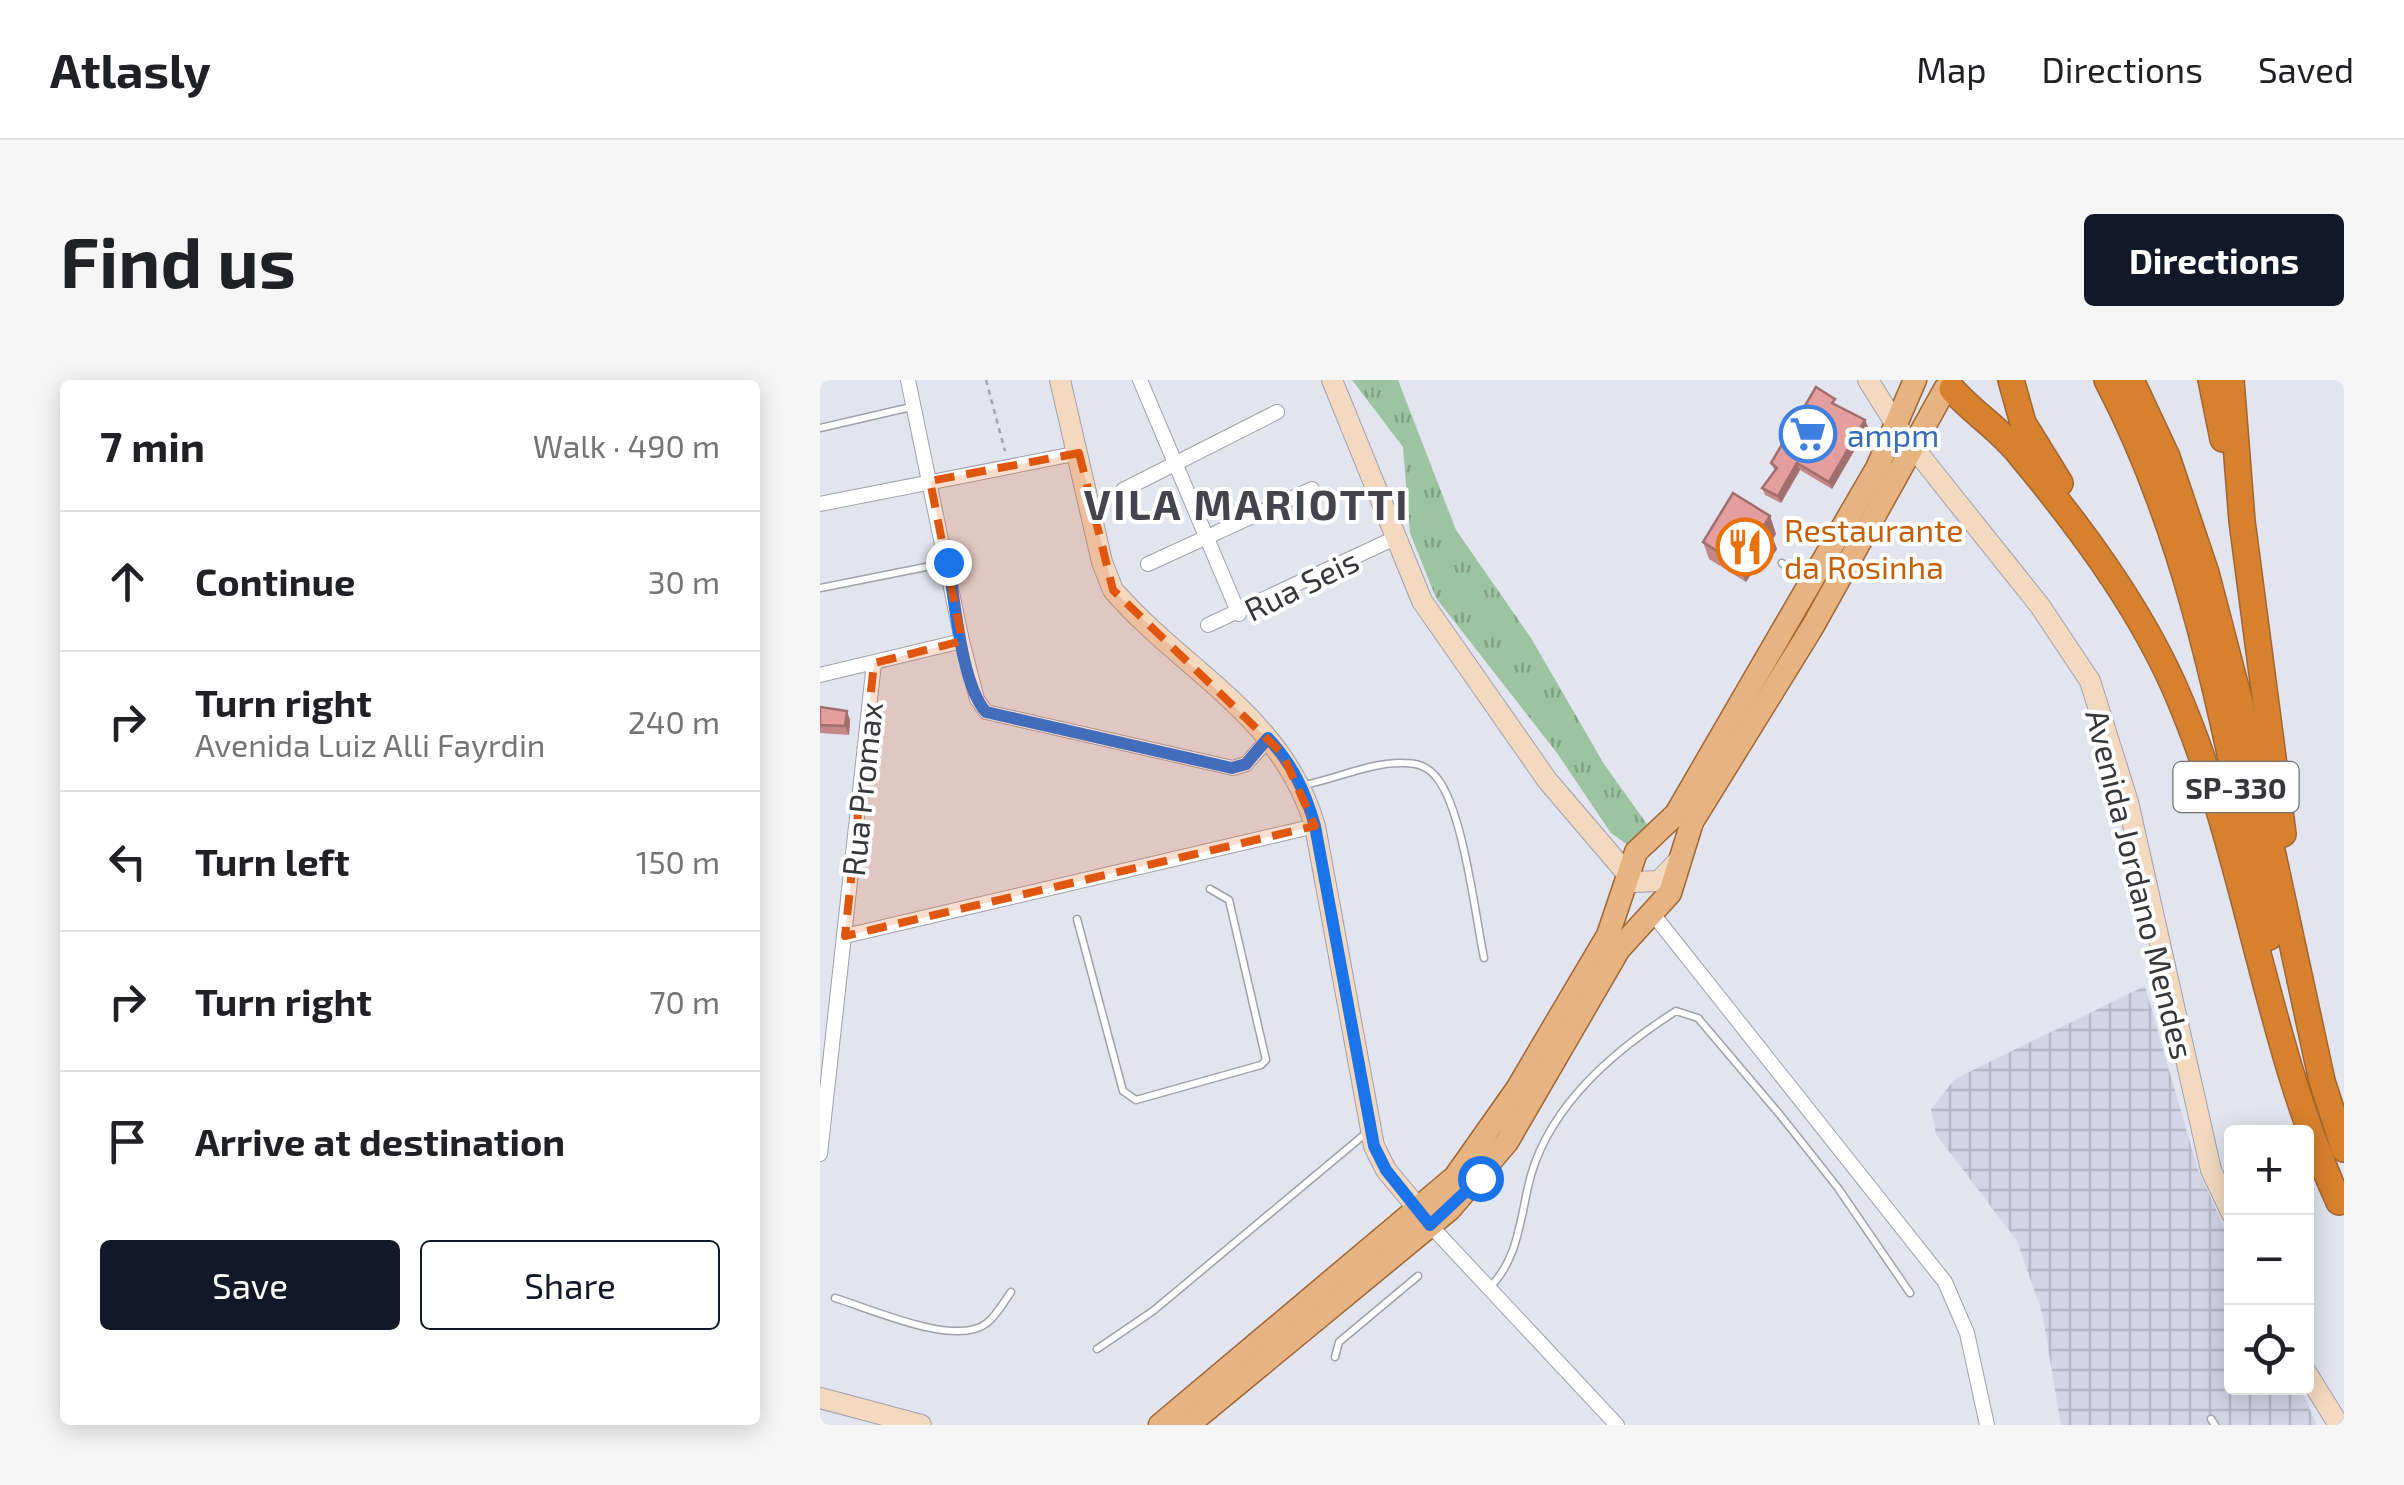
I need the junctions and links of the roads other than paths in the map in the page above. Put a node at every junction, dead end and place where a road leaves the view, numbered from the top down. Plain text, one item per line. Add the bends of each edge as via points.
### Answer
1 (908, 380) edge
2 (1060, 380) edge
3 (1140, 380) edge
4 (1332, 380) edge
5 (1868, 380) edge
6 (1916, 380) edge
7 (2011, 380) edge
8 (2107, 380) edge
9 (2131, 380) edge
10 (2211, 380) edge
11 (2231, 380) edge
12 (1948, 384) edge
13 (914, 406) junction
14 (1277, 412) dead end
15 (820, 428) edge
16 (1905, 437) junction
17 (1079, 452) junction
18 (1178, 462) junction
19 (930, 481) junction
20 (1312, 489) dead end
21 (1123, 490) dead end
22 (820, 504) edge
23 (2242, 521) junction
24 (1206, 536) junction
25 (1393, 540) junction
26 (948, 562) junction
27 (1782, 562) dead end
28 (1148, 564) dead end
29 (2116, 582) junction
30 (1810, 586) junction
31 (820, 588) edge
32 (1239, 614) junction
33 (1208, 625) dead end
34 (962, 641) junction
35 (874, 663) junction
36 (820, 675) edge
37 (1268, 738) junction
38 (1303, 785) junction
39 (1315, 826) junction
40 (1682, 856) junction
41 (1626, 877) junction
42 (1210, 890) dead end
43 (2286, 904) junction
44 (1653, 914) junction
45 (1077, 919) dead end
46 (845, 936) junction
47 (1484, 958) dead end
48 (1371, 1130) junction
49 (2344, 1149) edge
50 (820, 1154) edge
51 (2224, 1197) edge
52 (2342, 1207) edge
53 (1425, 1217) junction
54 (1418, 1276) dead end
55 (1488, 1289) junction
56 (1011, 1292) dead end
57 (1910, 1293) dead end
58 (835, 1298) dead end
59 (1097, 1349) dead end
60 (1335, 1357) dead end
61 (2314, 1385) edge
62 (820, 1398) edge
63 (921, 1425) edge
64 (1160, 1425) edge
65 (1188, 1425) edge
66 (1617, 1425) edge
67 (1987, 1425) edge
68 (2339, 1425) edge

1 - 13 street
2 - 17 street
3 - 18 street
4 - 25 street
5 - 16 street, Avenida Jordano Mendes
6 - 16 main road
7 - 29 highway via 2023,422
8 - 52 highway, SP-330 via 2149,466 2184,566 2297,1062
9 - 43 highway, SP-330 via 2167,457 2206,572
10 - 23 highway via 2233,504
11 - 23 highway
12 - 16 main road
12 - 29 highway via 2016,450
13 - 15 lane
13 - 19 street
14 - 18 street
16 - 30 main road
16 - 40 main road via 1813,626 1692,822
16 - 51 street, Avenida Jordano Mendes via 2040,606 2090,680 2128,802 2211,1170
17 - 19 street
17 - 37 street via 1113,590
18 - 21 street
18 - 24 street
19 - 22 street
19 - 26 street
20 - 24 street
23 - 43 highway via 2281,808
24 - 28 street
24 - 32 street
25 - 32 street, Rua Seis
25 - 41 street via 1441,633
26 - 31 lane
26 - 34 street
27 - 30 lane
29 - 52 highway via 2173,683 2205,765 2284,1060
30 - 41 main road via 1676,814 1640,846
32 - 33 street, Rua Seis
34 - 35 street
34 - 37 street via 977,699 998,717 1232,768 1246,764
35 - 36 street
35 - 46 street, Rua Promax
37 - 38 street
38 - 39 street
38 - 47 lane via 1399,762 1425,766 1437,777 1461,844
39 - 46 street
39 - 48 street
40 - 41 street via 1659,881
40 - 44 main road via 1670,893
41 - 53 main road via 1608,935 1517,1089
42 - 45 lane via 1229,900 1266,1060 1136,1100 1123,1091
43 - 49 highway, SP-330 via 2322,1081
44 - 53 main road via 1619,949 1480,1178
44 - 67 street via 1945,1282 1966,1333
46 - 50 street, Rua Promax
48 - 53 street via 1386,1170
48 - 59 lane via 1153,1311
53 - 55 street
53 - 64 main road
53 - 65 main road
54 - 60 lane via 1339,1342
55 - 57 lane via 1506,1272 1531,1174 1553,1126 1590,1077 1676,1011 1698,1018 1781,1116
55 - 66 street
56 - 58 lane via 987,1323 963,1332
61 - 68 street
62 - 63 street

